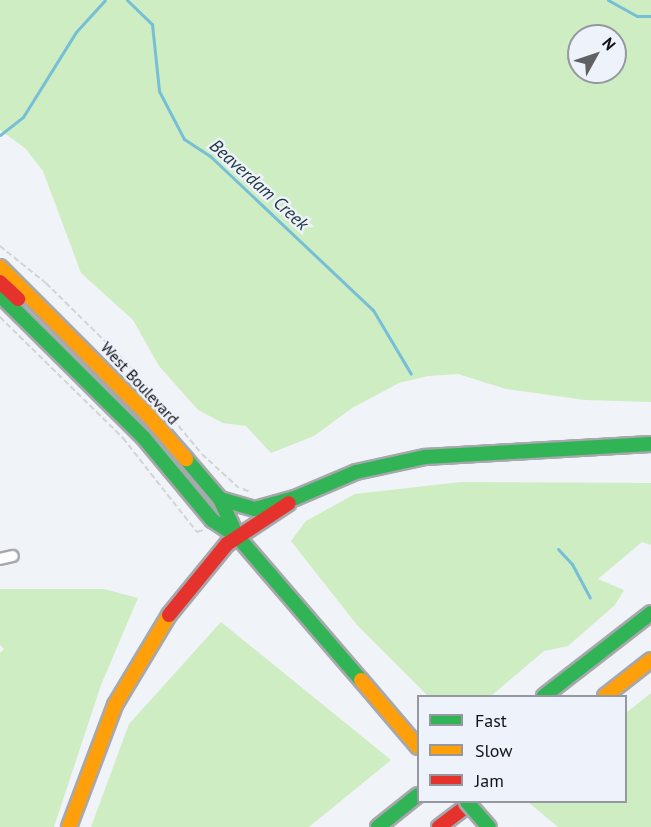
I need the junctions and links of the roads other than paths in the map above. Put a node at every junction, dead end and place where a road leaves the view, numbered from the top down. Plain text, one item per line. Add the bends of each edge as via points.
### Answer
1 (0, 267) edge
2 (0, 282) edge
3 (0, 295) edge
4 (39, 304) junction
5 (23, 317) junction
6 (142, 408) junction
7 (651, 444) edge
8 (295, 498) junction
9 (220, 499) junction
10 (237, 536) junction
11 (13, 556) dead end
12 (0, 559) edge
13 (651, 612) edge
14 (651, 660) edge
15 (545, 695) edge
16 (606, 695) edge
17 (417, 746) edge
18 (417, 796) edge
19 (469, 803) edge
20 (469, 803) edge
21 (69, 827) edge
22 (378, 827) edge
23 (439, 827) edge
24 (489, 827) edge

1 - 4 main road, West Boulevard
2 - 4 main road via 22,303
3 - 5 main road, West Boulevard
4 - 6 main road, West Boulevard
5 - 6 main road via 31,316 45,324 105,382
5 - 10 main road, West Boulevard via 144,438 212,520
6 - 9 main road, West Boulevard
7 - 8 main road via 460,453 390,462
8 - 9 main road via 255,509
8 - 10 main road via 263,524
9 - 10 main road, West Boulevard
10 - 17 main road, West Boulevard
10 - 21 main road via 209,561 175,605 137,667 100,736
11 - 12 street
13 - 15 main road
14 - 16 main road
18 - 22 main road
19 - 24 main road, bridge
20 - 23 main road

